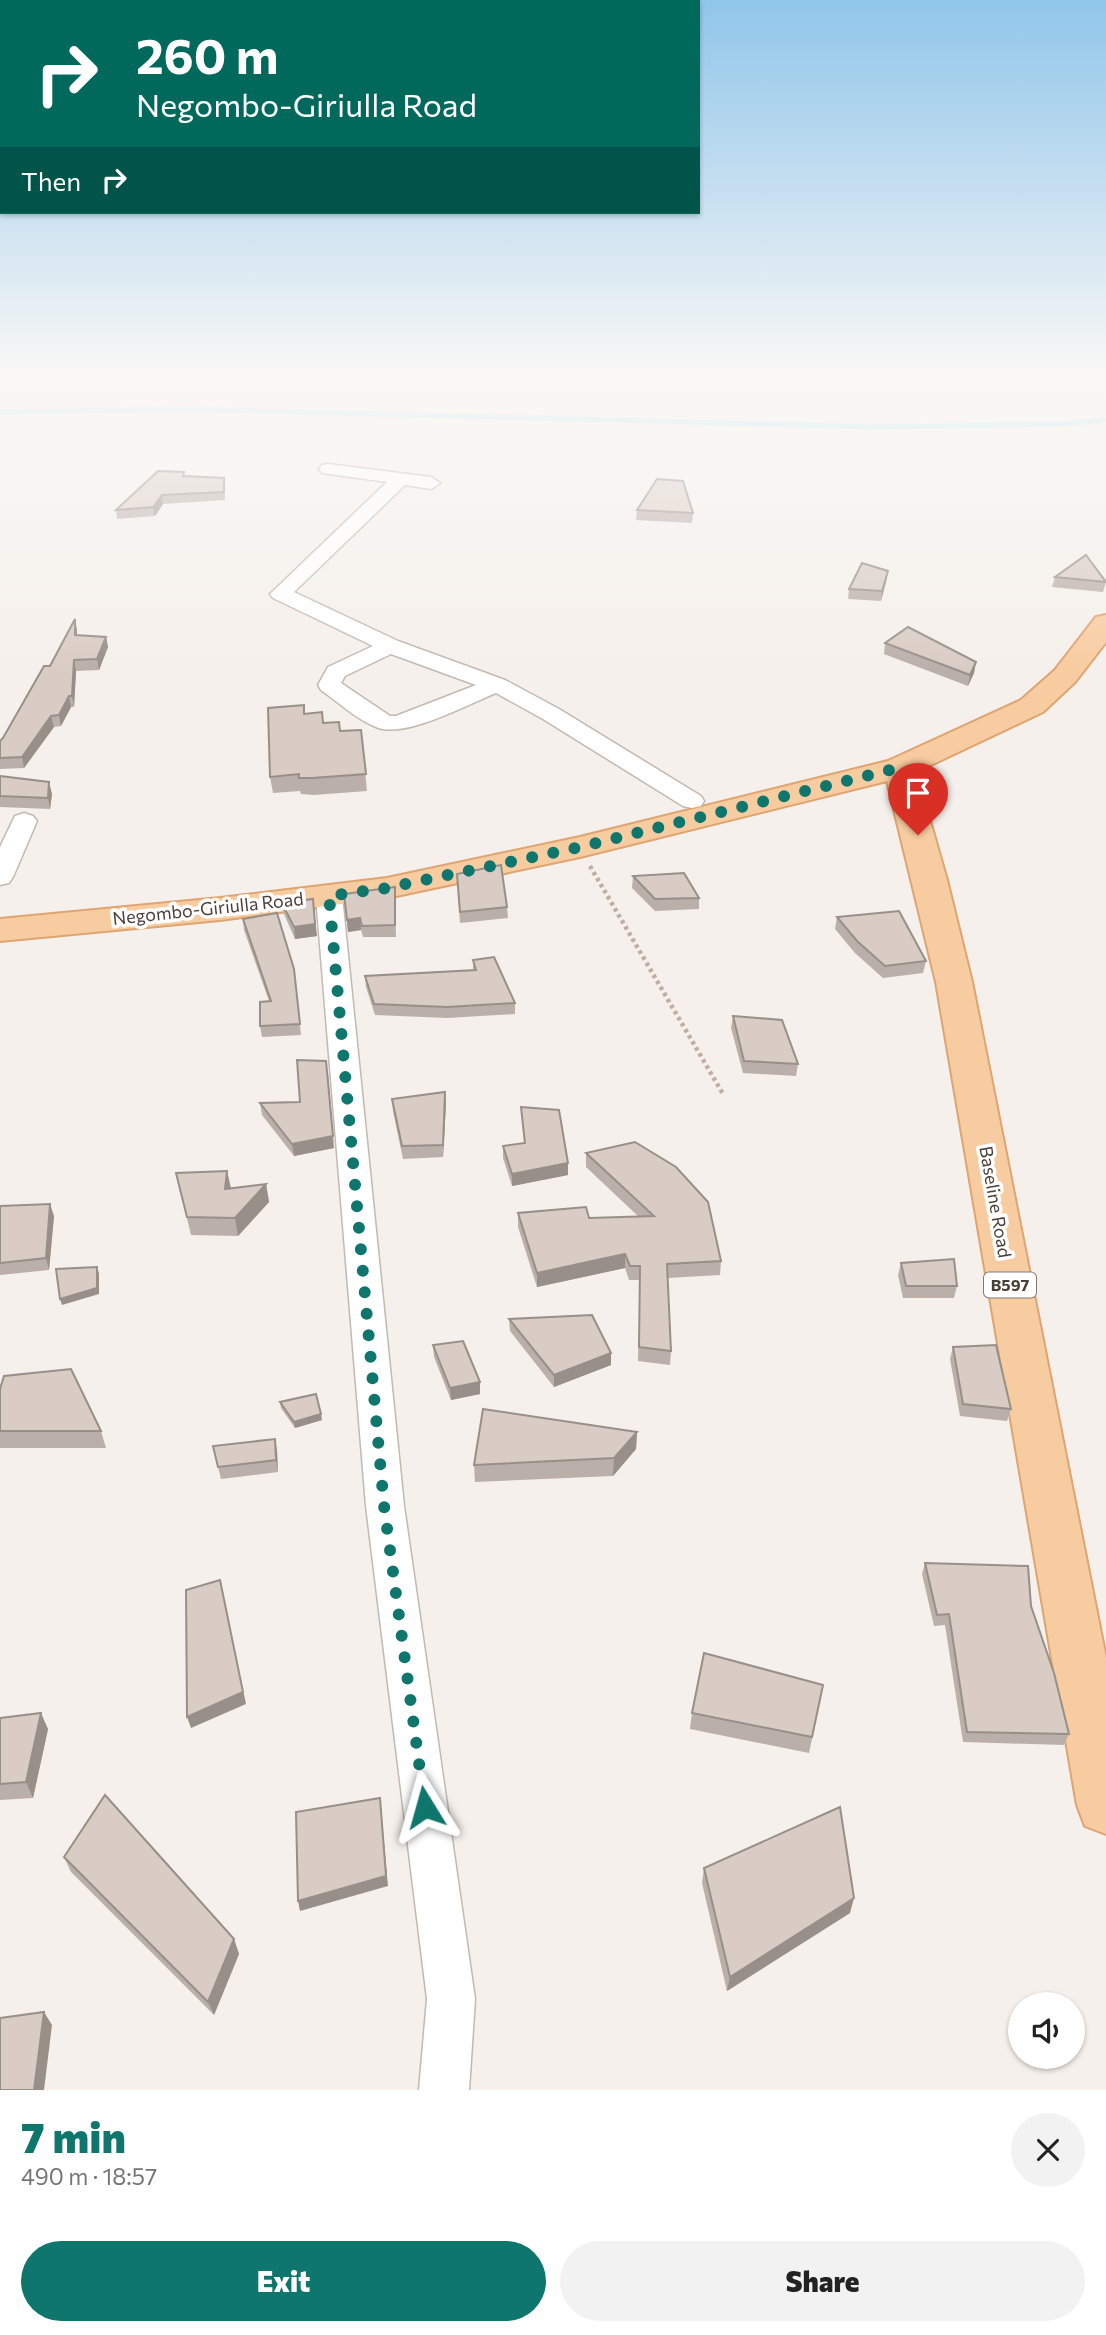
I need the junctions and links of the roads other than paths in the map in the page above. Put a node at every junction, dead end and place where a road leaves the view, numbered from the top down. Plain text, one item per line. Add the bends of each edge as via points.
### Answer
1 (376, 476) edge
2 (401, 479) junction
3 (431, 483) dead end
4 (1106, 623) edge
5 (390, 646) junction
6 (497, 685) junction
7 (898, 768) junction
8 (692, 801) dead end
9 (24, 821) dead end
10 (0, 877) edge
11 (329, 896) junction
12 (0, 930) edge
13 (1106, 1805) edge
14 (444, 2090) edge

1 - 2 street
2 - 3 street
2 - 5 street via 280,594
4 - 7 main road, Negombo-Giriulla Road via 1065,676 1032,706
5 - 6 street
5 - 6 street via 336,672 329,685 386,723 399,723
6 - 8 street
7 - 11 main road, Negombo-Giriulla Road via 580,847
7 - 13 main road, Baseline Road / B597 via 954,982
9 - 10 street
11 - 12 main road, Negombo-Giriulla Road
11 - 14 street via 384,1506 451,2000

